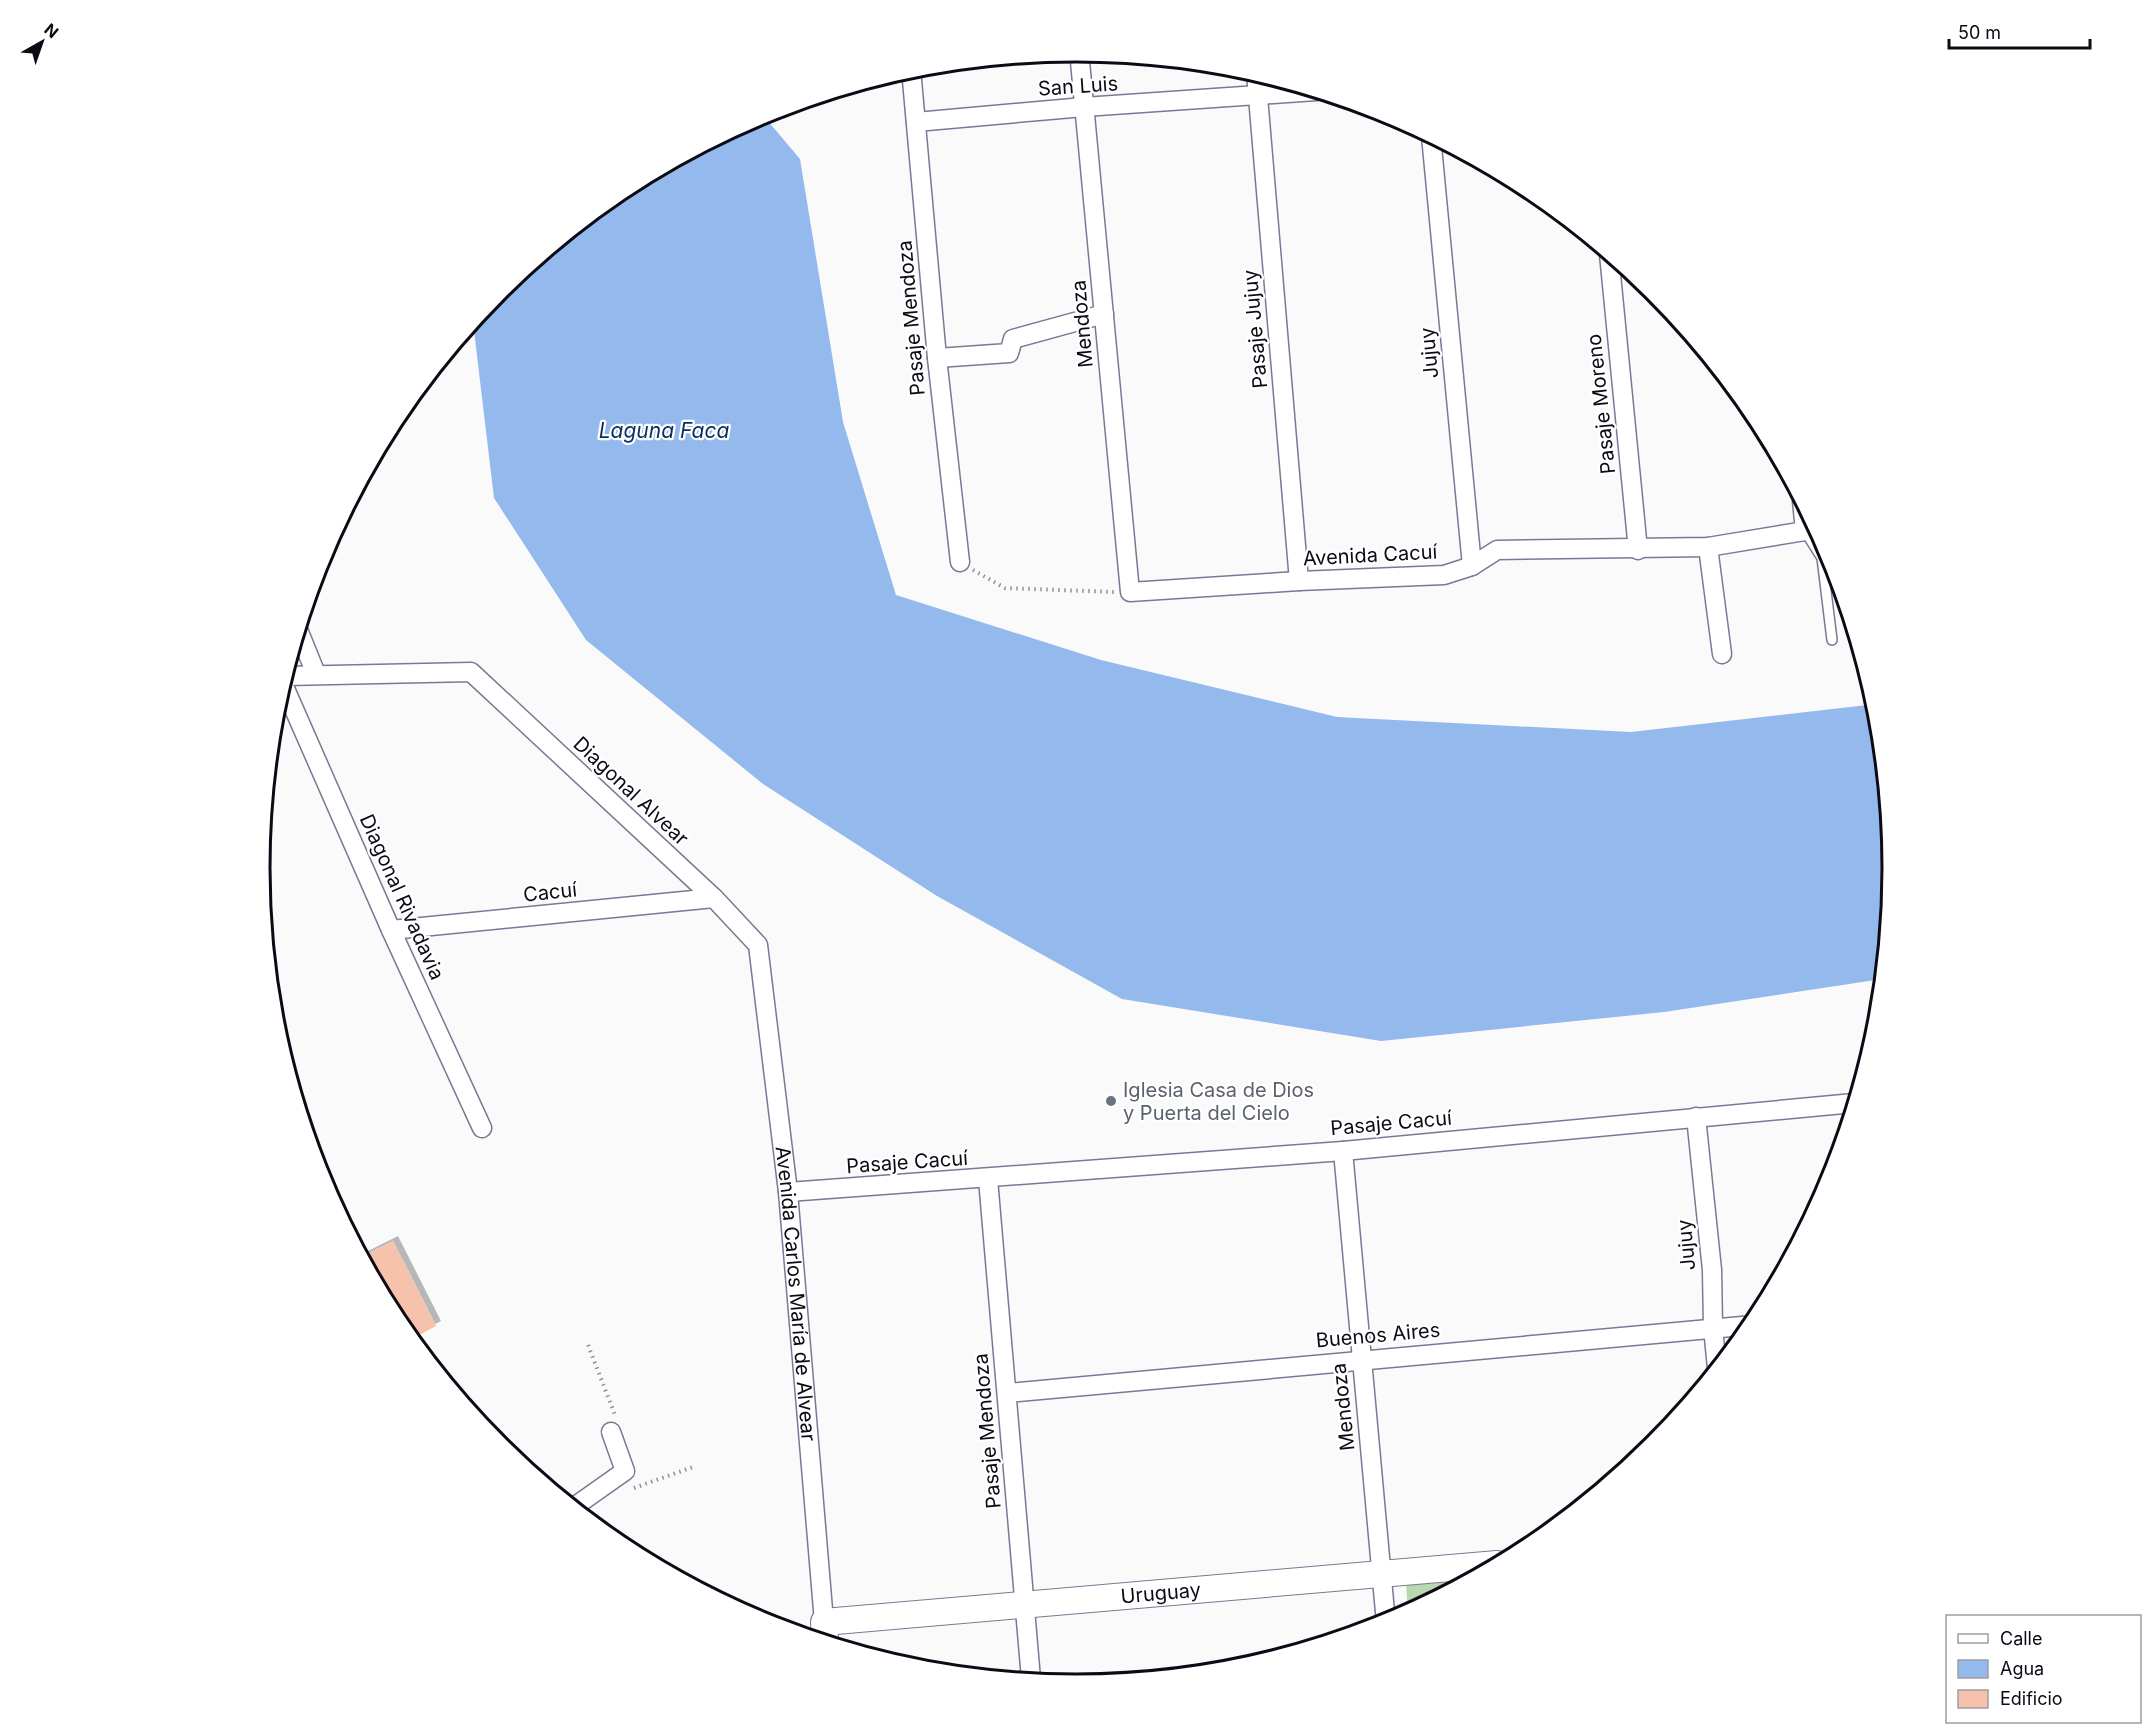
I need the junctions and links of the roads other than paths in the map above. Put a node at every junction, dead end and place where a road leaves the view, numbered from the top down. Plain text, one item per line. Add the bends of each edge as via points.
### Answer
1 (1080, 62) edge
2 (912, 79) edge
3 (1257, 82) edge
4 (1297, 93) edge
5 (1258, 96) junction
6 (1084, 107) junction
7 (916, 122) junction
8 (1432, 144) edge
9 (1610, 264) edge
10 (1104, 314) junction
11 (937, 358) junction
12 (1808, 531) edge
13 (1708, 547) junction
14 (1638, 550) junction
15 (960, 562) road end
16 (1823, 563) edge
17 (1472, 566) junction
18 (1299, 581) junction
19 (1130, 592) joint
20 (1832, 640) dead end
21 (303, 642) edge
22 (1722, 654) dead end
23 (316, 674) junction
24 (294, 675) edge
25 (289, 697) edge
26 (714, 898) junction
27 (392, 930) junction
28 (758, 945) joint
29 (1847, 1104) edge
30 (1696, 1117) junction
31 (482, 1128) dead end
32 (1343, 1151) junction
33 (988, 1179) junction
34 (788, 1192) junction
35 (1739, 1326) edge
36 (1713, 1328) junction
37 (1716, 1358) edge
38 (1361, 1359) junction
39 (1007, 1393) junction
40 (611, 1432) road end
41 (581, 1502) edge
42 (1480, 1566) edge
43 (1383, 1574) junction
44 (1024, 1605) junction
45 (1385, 1612) edge
46 (824, 1631) edge
47 (1030, 1672) edge

1 - 6 street, Mendoza
2 - 7 street, Pasaje Mendoza
3 - 5 street, Pasaje Jujuy
4 - 5 street, San Luis
5 - 6 street, San Luis
5 - 18 street, Pasaje Jujuy
6 - 7 street, San Luis
6 - 10 street, Mendoza
7 - 11 street, Pasaje Mendoza
8 - 17 street, Jujuy
9 - 14 street, Pasaje Moreno
10 - 11 street via 1013,339 1009,352
10 - 19 street, Mendoza
11 - 15 street, Pasaje Mendoza
12 - 13 street, Avenida Cacuí
13 - 14 street, Avenida Cacuí
13 - 22 street
14 - 17 street, Avenida Cacuí via 1497,550
16 - 20 lane
17 - 18 street, Avenida Cacuí via 1444,575
18 - 19 street, Avenida Cacuí
21 - 23 street
23 - 24 street
23 - 26 street, Diagonal Alvear via 471,672
25 - 27 street, Diagonal Rivadavia
26 - 27 street, Cacuí
26 - 28 street, Diagonal Alvear
27 - 31 street, Diagonal Rivadavia
28 - 34 street, Avenida Carlos María de Alvear
29 - 30 street, Pasaje Cacuí
30 - 32 street, Pasaje Cacuí
30 - 36 street, Jujuy via 1712,1270
32 - 33 street, Pasaje Cacuí
32 - 38 street, Mendoza
33 - 34 street, Pasaje Cacuí
33 - 39 street, Pasaje Mendoza
34 - 46 street, Avenida Carlos María de Alvear
35 - 36 street, Buenos Aires
36 - 37 street, Jujuy
36 - 38 street, Buenos Aires
38 - 39 street, Buenos Aires
38 - 43 street, Mendoza
39 - 44 street, Pasaje Mendoza
40 - 41 street via 625,1472
42 - 43 street, Uruguay
43 - 44 street, Uruguay
43 - 45 street, Mendoza
44 - 46 street, Uruguay
44 - 47 street, Pasaje Mendoza

